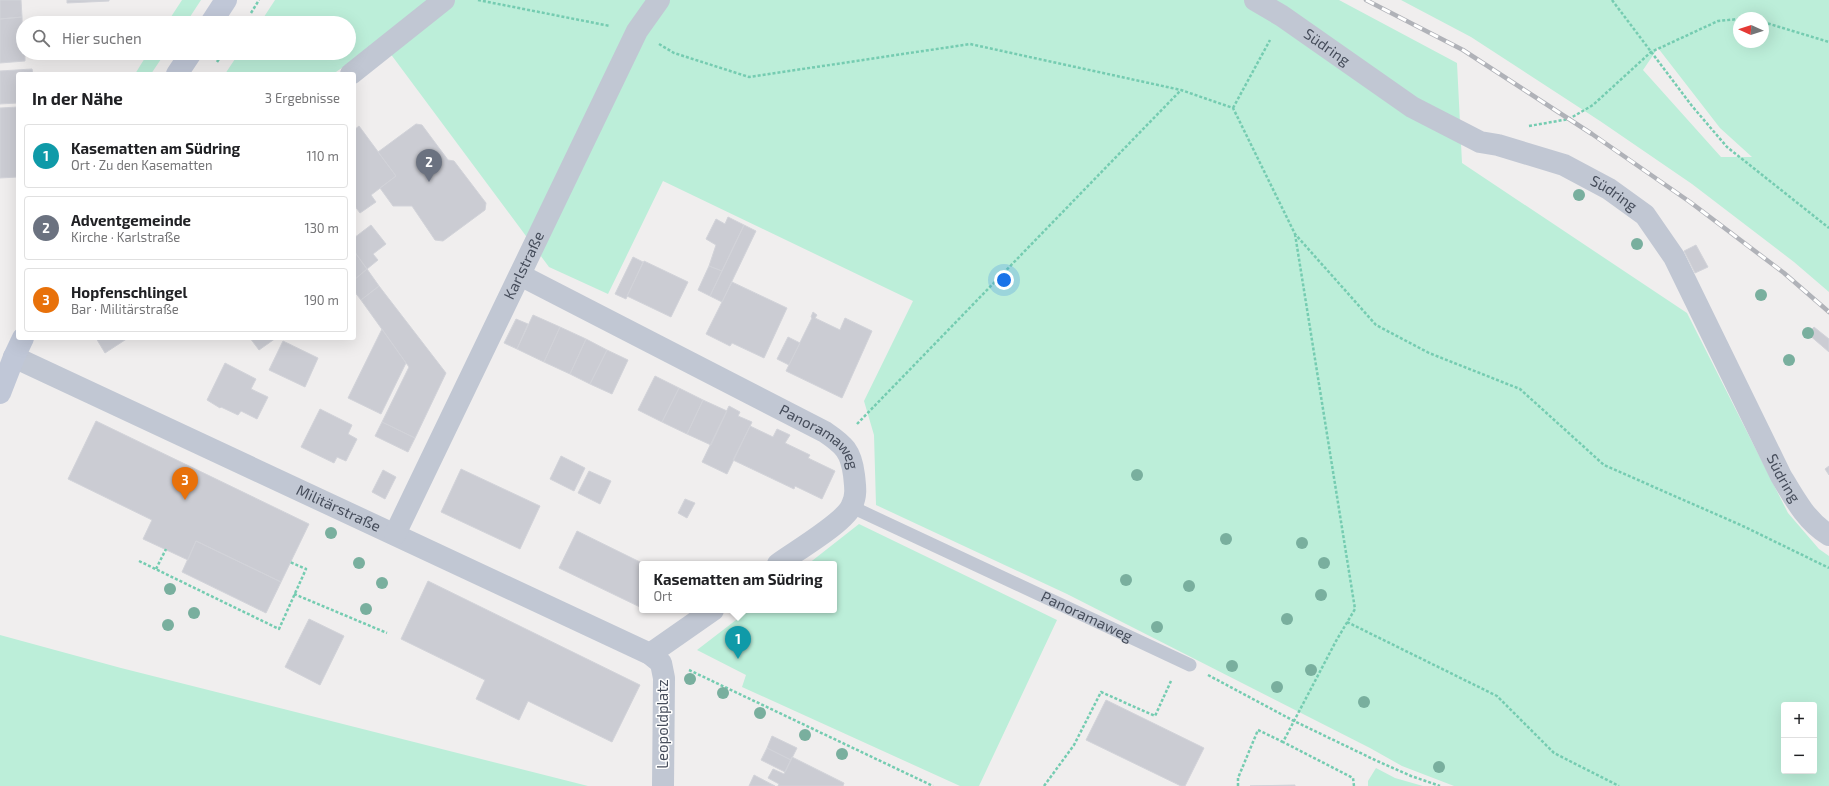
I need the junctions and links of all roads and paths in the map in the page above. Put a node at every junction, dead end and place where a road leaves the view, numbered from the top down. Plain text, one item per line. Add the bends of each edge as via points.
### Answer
1 (226, 0) edge
2 (444, 0) edge
3 (478, 0) edge
4 (659, 0) edge
5 (1255, 0) edge
6 (1612, 0) edge
7 (216, 16) edge
8 (1282, 16) junction
9 (1733, 20) edge
10 (1769, 24) edge
11 (637, 31) junction
12 (1829, 42) edge
13 (1651, 52) junction
14 (186, 60) edge
15 (178, 72) edge
16 (354, 72) edge
17 (1181, 90) junction
18 (1233, 108) junction
19 (1534, 125) dead end
20 (1829, 228) edge
21 (1295, 234) junction
22 (520, 275) junction
23 (18, 347) edge
24 (0, 393) edge
25 (840, 442) junction
26 (852, 507) junction
27 (395, 534) junction
28 (1829, 535) edge
29 (166, 549) dead end
30 (138, 561) dead end
31 (782, 561) edge
32 (290, 562) dead end
33 (1829, 568) edge
34 (156, 569) junction
35 (294, 594) junction
36 (709, 613) edge
37 (1347, 622) junction
38 (387, 633) dead end
39 (655, 659) junction
40 (1185, 663) junction
41 (1294, 721) junction
42 (1283, 742) junction
43 (663, 786) edge
44 (933, 786) edge
45 (1044, 786) edge
46 (1238, 786) edge
47 (1354, 786) edge
48 (1440, 786) edge
49 (1619, 786) edge

1 - 7 main road
2 - 16 street
3 - 11 path
4 - 11 street, Karlstraße
5 - 8 street, Südring
6 - 13 path
8 - 18 path
8 - 28 street, Südring via 1412,107 1480,142 1498,145 1564,166 1609,188 1645,215 1674,257 1798,506
9 - 13 path via 1718,21
10 - 12 path
11 - 17 path via 674,53 749,77 970,44
11 - 22 street, Karlstraße
13 - 19 path via 1593,105 1569,119
13 - 20 path via 1727,147
14 - 15 main road
17 - 18 path
17 - 25 path
18 - 21 path
21 - 33 path via 1376,325 1429,353 1520,389 1604,465 1745,527
21 - 37 path via 1355,609
22 - 25 street, Panoramaweg via 818,428
22 - 27 street, Karlstraße
23 - 24 main road
23 - 27 street, Militärstraße
25 - 26 street, Panoramaweg via 852,457 856,494
26 - 31 street via 841,519
26 - 40 lane, Panoramaweg
27 - 39 street, Militärstraße
29 - 34 path
30 - 34 path
32 - 35 path via 306,569
34 - 35 path via 279,629
35 - 38 path
36 - 39 street
37 - 41 path
37 - 49 path via 1497,696 1554,753
39 - 43 street, Leopoldplatz via 664,678
39 - 44 path via 689,670
40 - 41 path
40 - 45 path via 1155,716 1101,692 1074,745
41 - 42 path
41 - 48 path via 1375,760
42 - 46 path via 1258,730 1238,778
42 - 47 path via 1353,778

